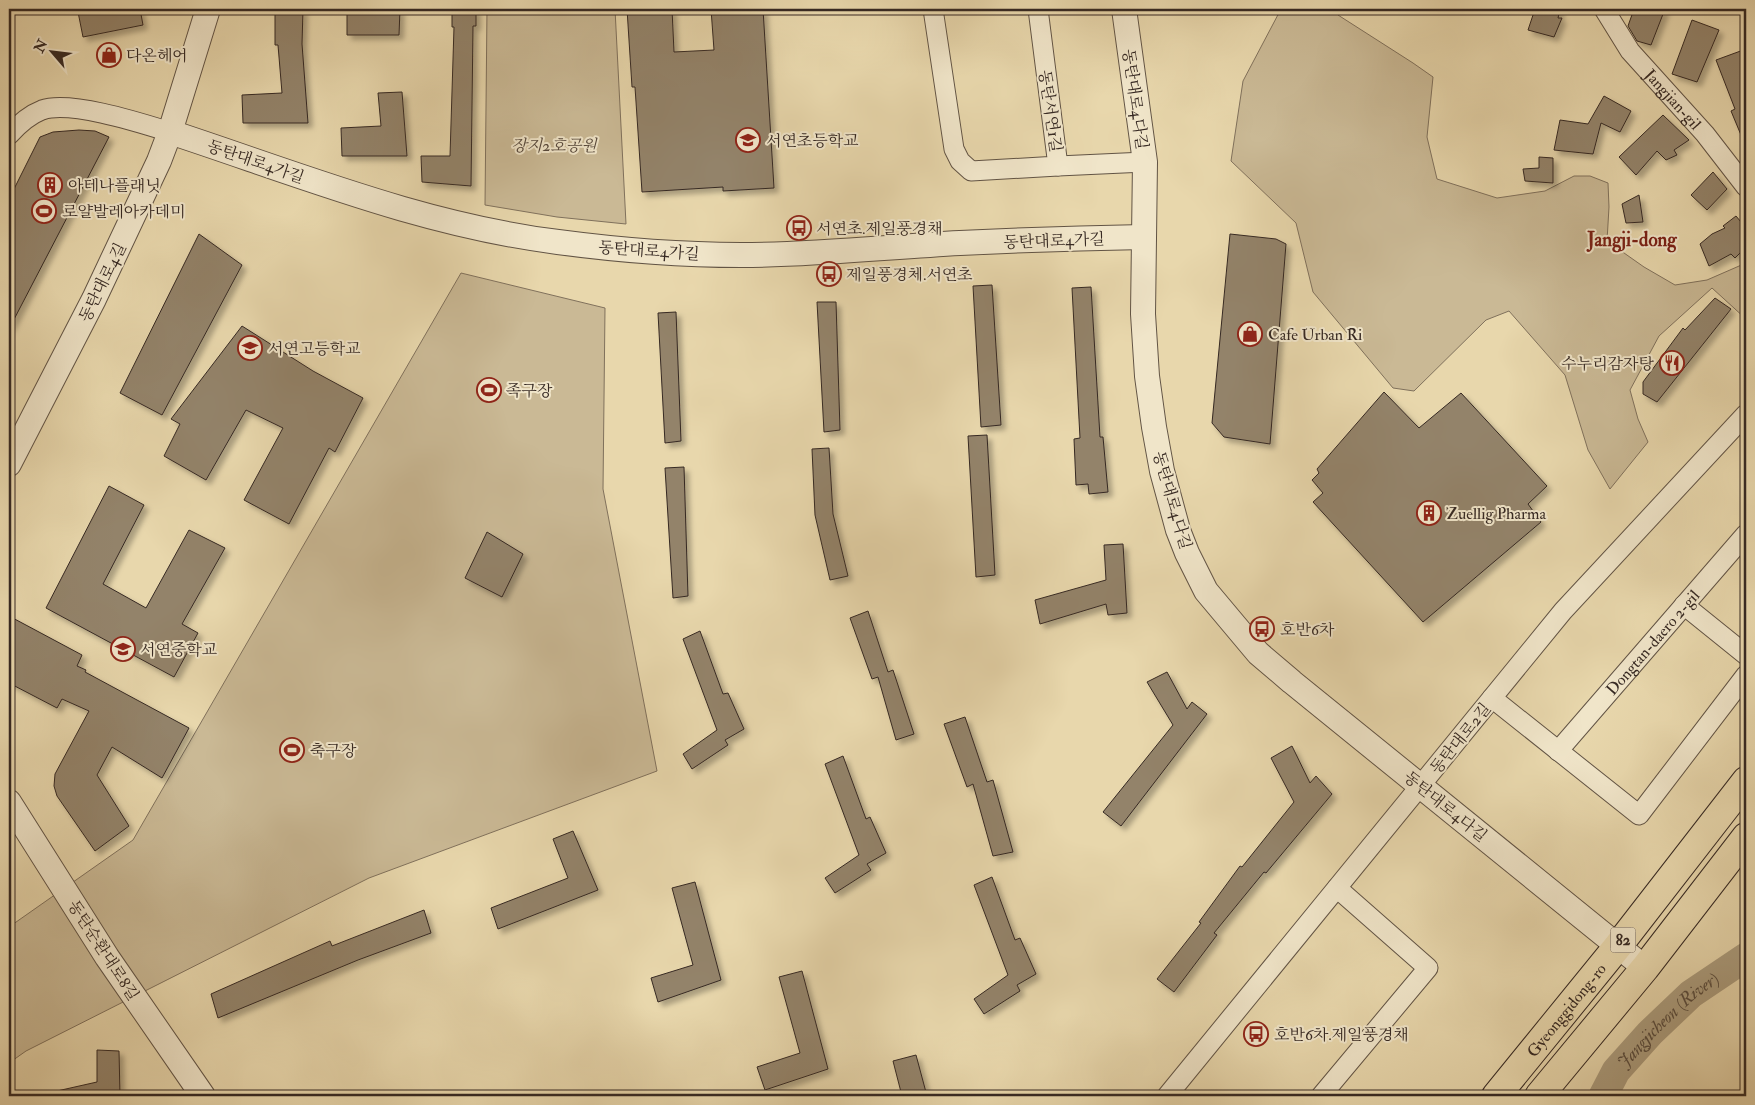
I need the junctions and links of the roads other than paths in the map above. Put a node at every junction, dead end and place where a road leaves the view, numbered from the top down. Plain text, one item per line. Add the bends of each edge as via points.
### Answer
1 (208, 9) edge
2 (933, 9) edge
3 (1038, 9) edge
4 (1124, 9) edge
5 (1604, 9) edge
6 (170, 132) junction
7 (9, 135) edge
8 (1145, 162) junction
9 (1058, 166) junction
10 (1746, 187) edge
11 (1144, 237) junction
12 (1746, 414) edge
13 (9, 464) edge
14 (1746, 534) edge
15 (1684, 605) junction
16 (1746, 655) edge
17 (1746, 675) edge
18 (1492, 698) junction
19 (1558, 751) junction
20 (1746, 781) edge
21 (1420, 786) junction
22 (9, 802) edge
23 (1746, 836) edge
24 (1337, 888) junction
25 (1618, 946) junction
26 (1645, 968) junction
27 (203, 1096) edge
28 (1167, 1096) edge
29 (1321, 1096) edge
30 (1496, 1096) edge
31 (1539, 1096) edge

1 - 6 street, 동탄대로4길
2 - 9 street, 동탄서연1길 via 954,149 960,161 971,171
3 - 9 street, 동탄서연1길
4 - 8 street, 동탄대로4다길
5 - 10 street, Jangjian-gil via 1630,50 1705,134
6 - 7 street via 132,120 71,108 43,110 18,124
6 - 11 street, 동탄대로4가길 via 412,212 556,242 654,252 741,255
6 - 13 street, 동탄대로4길 via 94,300
8 - 9 street
8 - 11 street, 동탄대로4다길
11 - 21 street, 동탄대로4다길 via 1143,314 1154,427 1178,530 1206,591 1258,653
12 - 18 street, 동탄대로2길 via 1563,611
14 - 15 street, Dongtan-daero 2-gil
15 - 16 street
15 - 19 street, Dongtan-daero 2-gil
17 - 19 street via 1639,815
18 - 19 street
18 - 21 street, 동탄대로2길
20 - 25 main road, Gyeonggidong-ro / 82
21 - 24 street, 동탄대로2길
21 - 25 street, 동탄대로4다길
22 - 27 street, 동탄순환대로8길 via 107,957
23 - 26 main road, Gyeonggidong-ro / 82
24 - 28 street, 동탄대로2길
24 - 29 street via 1428,968
25 - 26 street, 동탄대로4다길
25 - 30 main road, Gyeonggidong-ro / 82
26 - 31 main road, Gyeonggidong-ro / 82

